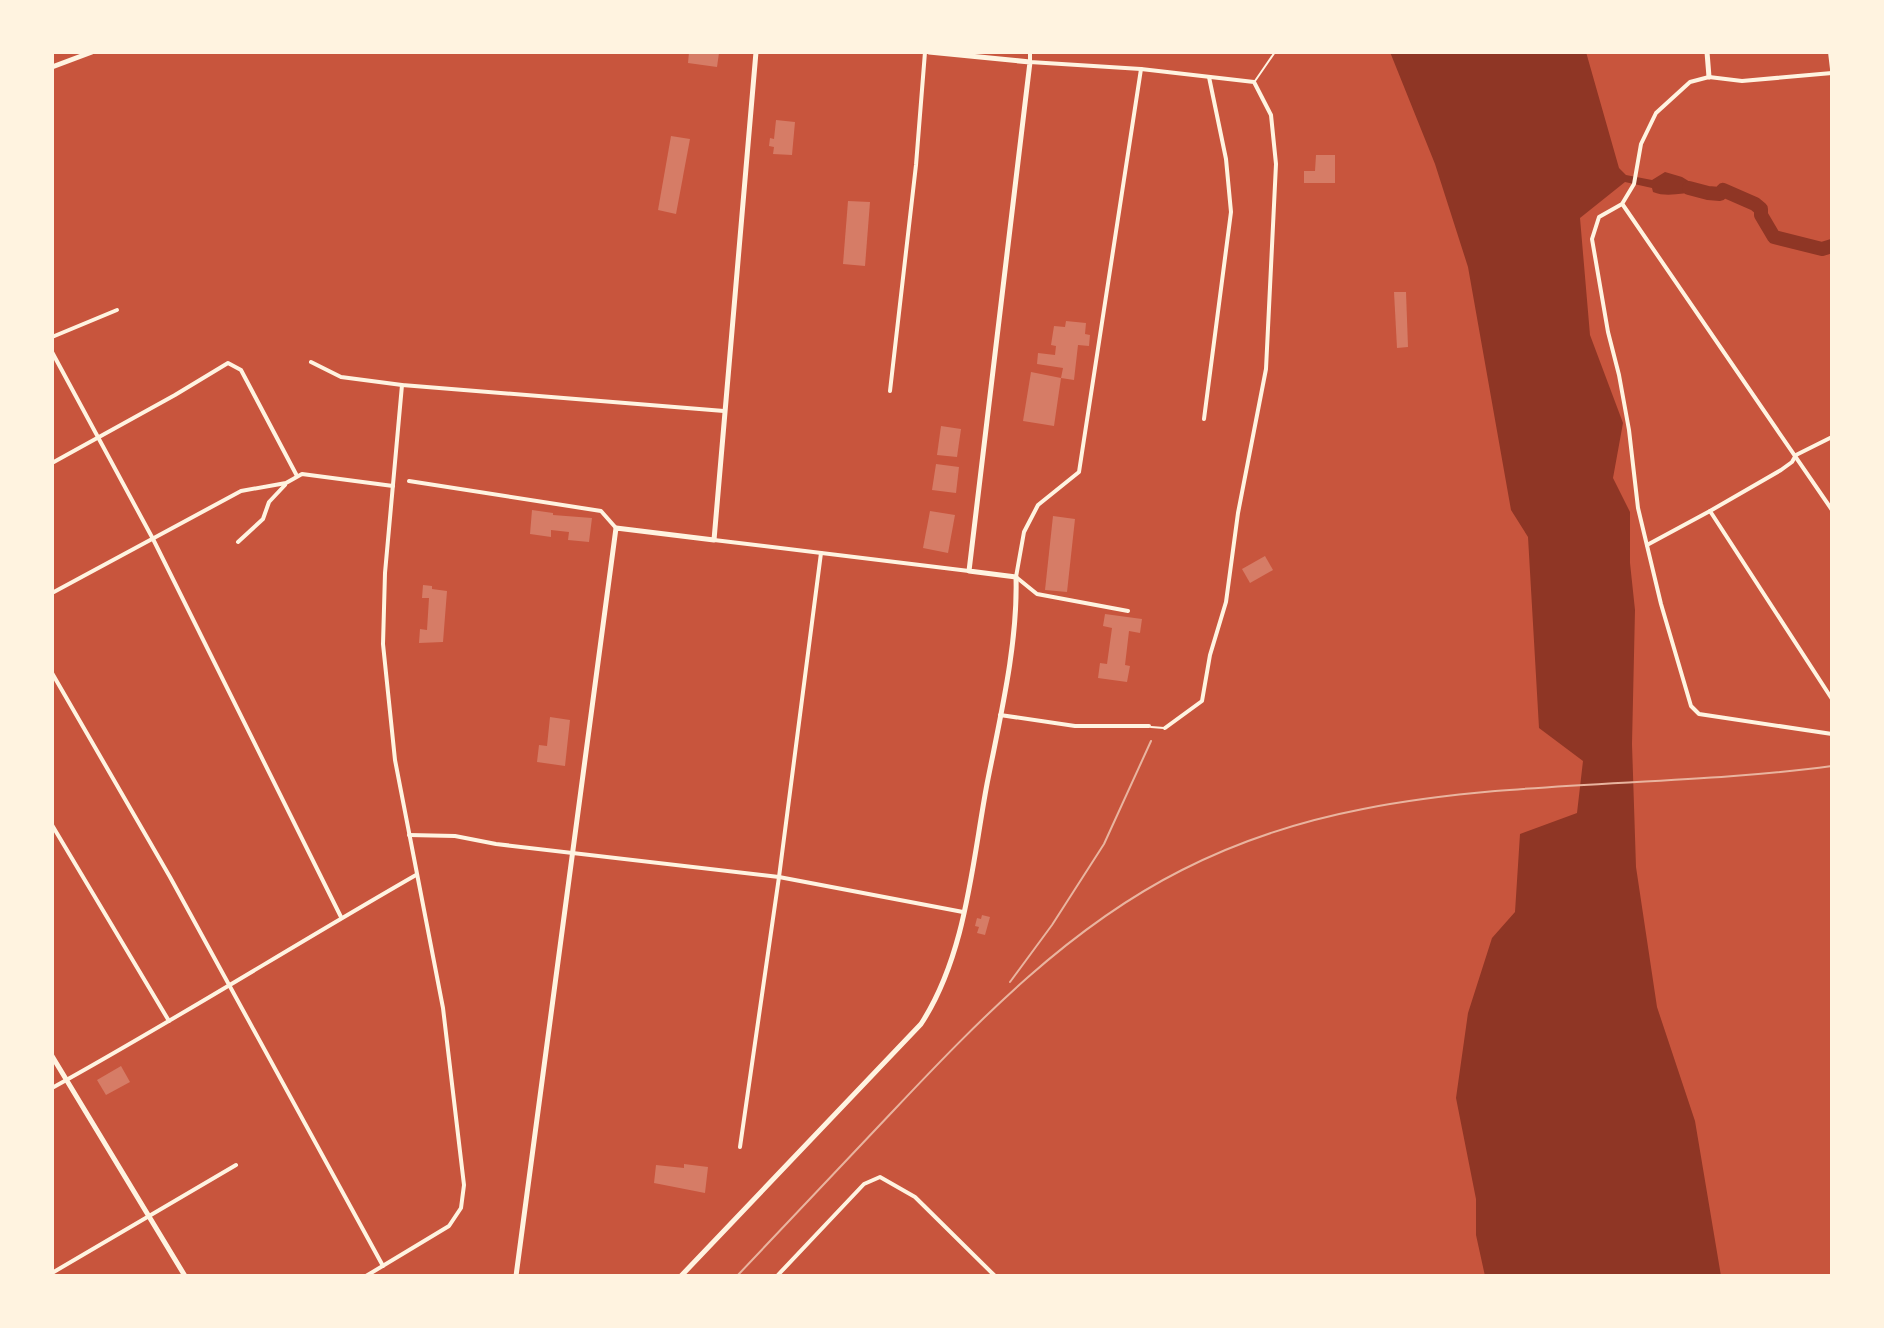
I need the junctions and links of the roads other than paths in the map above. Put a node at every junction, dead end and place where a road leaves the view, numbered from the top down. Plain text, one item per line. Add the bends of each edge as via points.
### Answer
1 (92, 52) edge
2 (756, 52) edge
3 (927, 52) edge
4 (1030, 52) edge
5 (1275, 52) edge
6 (1707, 52) edge
7 (1830, 52) edge
8 (82, 54) edge
9 (1030, 62) junction
10 (52, 67) edge
11 (1141, 69) junction
12 (1832, 71) edge
13 (1209, 77) junction
14 (1709, 77) junction
15 (1254, 82) junction
16 (1622, 204) junction
17 (117, 310) dead end
18 (52, 337) edge
19 (52, 352) edge
20 (311, 362) dead end
21 (402, 385) junction
22 (890, 391) dead end
23 (727, 411) junction
24 (1204, 419) dead end
25 (96, 436) junction
26 (1832, 437) edge
27 (1796, 455) junction
28 (52, 463) edge
29 (297, 477) junction
30 (409, 481) dead end
31 (286, 483) junction
32 (393, 486) junction
33 (1832, 510) edge
34 (1710, 511) junction
35 (616, 528) junction
36 (153, 539) junction
37 (714, 540) junction
38 (238, 542) dead end
39 (1647, 545) junction
40 (821, 553) junction
41 (969, 571) junction
42 (1016, 577) junction
43 (52, 593) edge
44 (1128, 611) dead end
45 (52, 673) edge
46 (1832, 699) edge
47 (1000, 715) junction
48 (1149, 726) joint
49 (1165, 728) joint
50 (1832, 734) edge
51 (52, 825) edge
52 (409, 835) junction
53 (574, 853) junction
54 (416, 874) junction
55 (779, 877) junction
56 (963, 912) junction
57 (341, 917) junction
58 (228, 987) junction
59 (169, 1021) junction
60 (52, 1056) edge
61 (66, 1080) junction
62 (52, 1088) edge
63 (740, 1147) dead end
64 (236, 1165) dead end
65 (149, 1216) junction
66 (383, 1266) junction
67 (52, 1273) edge
68 (185, 1276) edge
69 (366, 1276) edge
70 (516, 1276) edge
71 (681, 1276) edge
72 (777, 1276) edge
73 (995, 1276) edge

1 - 8 street
2 - 23 street
3 - 9 street
3 - 22 street
4 - 9 street
5 - 15 lane
6 - 14 street
7 - 12 street
8 - 10 street
9 - 11 street
9 - 41 street
11 - 13 street
11 - 42 street via 1079,472 1038,505 1024,532
12 - 14 street via 1742,81
13 - 15 street
13 - 24 street via 1231,212
14 - 16 street via 1690,82 1656,113 1641,144 1634,184
15 - 49 street via 1271,115 1276,164 1266,369 1226,602 1202,701
16 - 27 street
16 - 39 street via 1599,217 1592,239
17 - 18 street
19 - 25 street
20 - 21 street via 341,377
21 - 23 street
21 - 32 street
23 - 37 street
25 - 28 street
25 - 29 street via 228,363 241,370
25 - 36 street
26 - 27 street
27 - 33 street
27 - 34 street via 1781,470
29 - 31 street
29 - 32 street
30 - 35 street via 601,511
31 - 36 street via 241,491
31 - 38 street via 269,502 263,519
32 - 52 street via 383,644
34 - 39 street
34 - 46 street
35 - 37 street
35 - 53 street
36 - 43 street
36 - 57 street
37 - 40 street
39 - 50 street via 1691,706 1699,714
40 - 41 street
40 - 55 street
41 - 42 street
42 - 44 street via 1037,594
42 - 47 street
45 - 58 street
47 - 48 street via 1075,726
47 - 56 street
48 - 49 lane
51 - 59 street
52 - 53 street
52 - 54 street
53 - 55 street
53 - 70 street
54 - 57 street
54 - 66 street via 443,1008 464,1185 461,1208 449,1226
55 - 56 street
55 - 63 street
56 - 71 street via 947,976 921,1024
57 - 58 street
58 - 59 street
58 - 66 street
59 - 61 street
60 - 61 street
61 - 62 street
61 - 65 street
64 - 65 street
65 - 67 street
65 - 68 street
66 - 69 street
72 - 73 street via 864,1184 880,1177 915,1197

